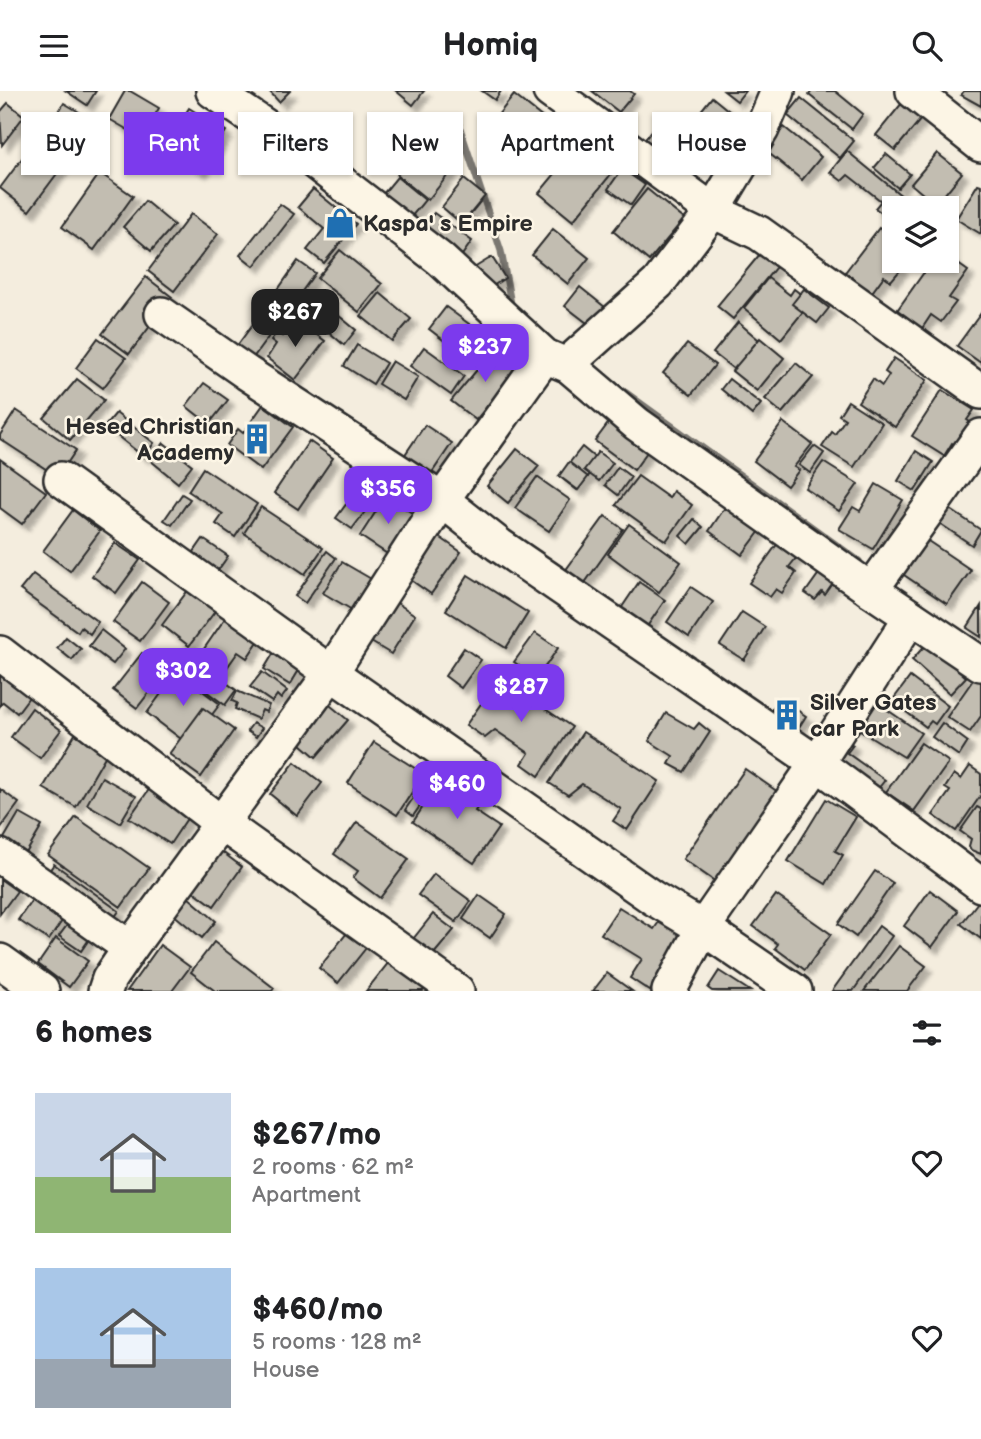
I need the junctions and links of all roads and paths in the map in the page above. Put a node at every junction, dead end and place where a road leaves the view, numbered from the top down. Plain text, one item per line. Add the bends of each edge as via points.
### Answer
1 (213, 91) edge
2 (550, 91) edge
3 (778, 91) edge
4 (913, 91) edge
5 (981, 145) edge
6 (713, 211) junction
7 (162, 314) dead end
8 (557, 361) junction
9 (981, 392) edge
10 (981, 436) edge
11 (61, 479) dead end
12 (442, 500) junction
13 (871, 590) junction
14 (911, 617) junction
15 (0, 653) edge
16 (981, 664) edge
17 (331, 673) junction
18 (817, 763) junction
19 (221, 823) junction
20 (0, 856) edge
21 (981, 885) edge
22 (703, 928) junction
23 (130, 948) junction
24 (0, 961) edge
25 (42, 991) edge
26 (104, 991) edge
27 (457, 991) edge
28 (669, 991) edge
29 (795, 991) edge

1 - 8 street via 286,140 440,259
2 - 6 street
3 - 6 street via 762,129
4 - 5 street
6 - 8 street via 658,283 573,359
6 - 9 street via 759,233
7 - 12 street
8 - 12 street
8 - 13 street via 637,424
10 - 13 street
11 - 17 street
12 - 17 street
12 - 18 street via 499,545
13 - 14 street
14 - 16 street
14 - 18 street
15 - 19 street
17 - 19 street
17 - 22 street via 653,898
18 - 21 street
18 - 22 street
19 - 23 street
19 - 27 street
20 - 23 street
22 - 28 street
22 - 29 street
23 - 26 street
24 - 25 street

